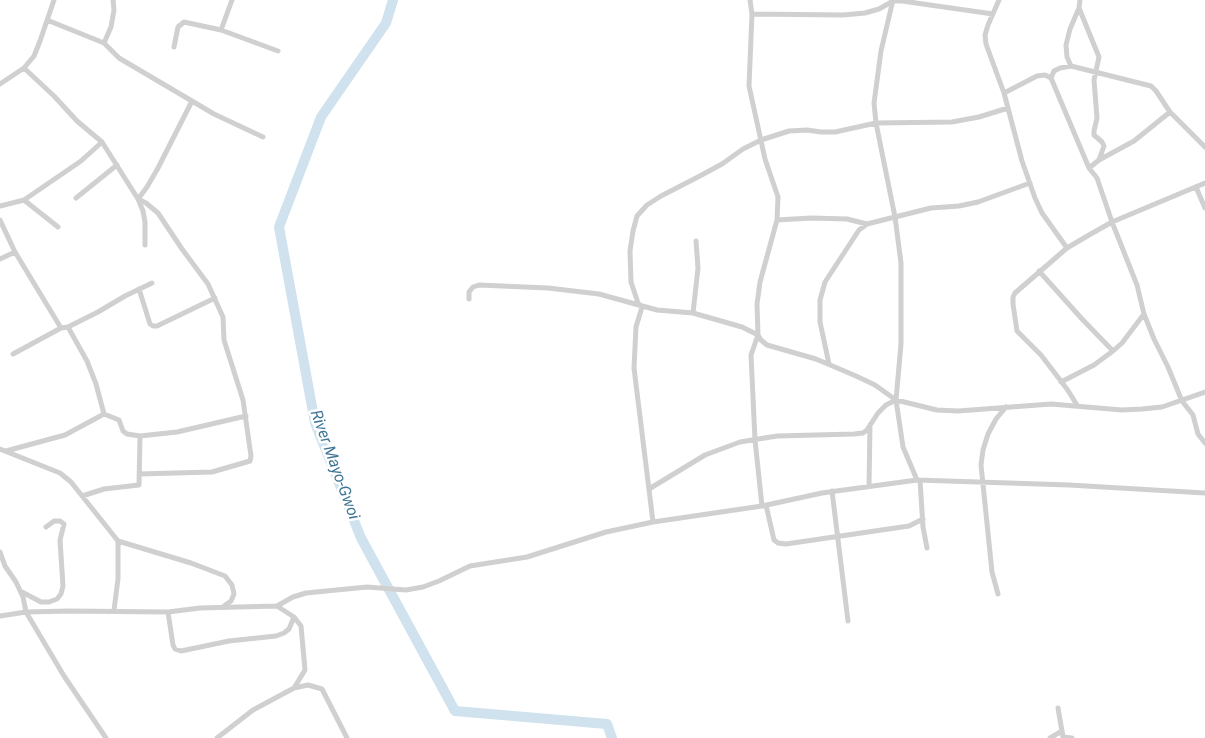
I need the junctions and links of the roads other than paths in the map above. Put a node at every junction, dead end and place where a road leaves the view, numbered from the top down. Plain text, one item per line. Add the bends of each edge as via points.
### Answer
1 (54, 0) edge
2 (113, 0) edge
3 (232, 0) edge
4 (750, 0) edge
5 (999, 0) edge
6 (1080, 0) edge
7 (893, 1) edge
8 (1079, 8) junction
9 (752, 14) junction
10 (992, 14) junction
11 (47, 20) junction
12 (221, 30) junction
13 (104, 43) junction
14 (174, 47) dead end
15 (278, 50) dead end
16 (1071, 66) junction
17 (24, 68) junction
18 (1095, 72) junction
19 (1051, 78) junction
20 (0, 84) edge
21 (1004, 93) junction
22 (192, 102) junction
23 (1008, 108) junction
24 (1170, 112) junction
25 (876, 123) junction
26 (263, 137) dead end
27 (761, 140) junction
28 (102, 142) junction
29 (1205, 147) edge
30 (1099, 160) junction
31 (117, 165) junction
32 (1089, 168) junction
33 (1205, 183) edge
34 (1030, 184) junction
35 (1196, 187) junction
36 (76, 198) dead end
37 (138, 198) junction
38 (24, 200) junction
39 (0, 206) edge
40 (1205, 208) edge
41 (895, 217) junction
42 (0, 220) edge
43 (777, 220) junction
44 (1112, 222) junction
45 (867, 224) junction
46 (58, 227) dead end
47 (696, 241) dead end
48 (145, 244) dead end
49 (1066, 248) junction
50 (15, 252) junction
51 (0, 260) edge
52 (1039, 270) junction
53 (152, 283) dead end
54 (139, 289) junction
55 (215, 298) junction
56 (469, 299) dead end
57 (642, 307) junction
58 (693, 313) junction
59 (1144, 314) junction
60 (68, 327) junction
61 (61, 328) junction
62 (758, 335) junction
63 (1113, 351) junction
64 (13, 354) dead end
65 (828, 364) junction
66 (1061, 382) junction
67 (1205, 392) edge
68 (896, 400) junction
69 (1182, 401) junction
70 (1077, 405) junction
71 (1006, 406) junction
72 (104, 414) junction
73 (246, 416) junction
74 (870, 425) junction
75 (140, 436) junction
76 (755, 440) junction
77 (1205, 443) edge
78 (3, 450) edge
79 (139, 474) junction
80 (919, 480) junction
81 (982, 481) junction
82 (870, 486) junction
83 (649, 489) junction
84 (832, 491) junction
85 (1205, 493) edge
86 (82, 496) junction
87 (764, 506) junction
88 (923, 519) junction
89 (653, 522) junction
90 (46, 527) dead end
91 (837, 536) junction
92 (118, 541) junction
93 (927, 548) dead end
94 (0, 552) edge
95 (20, 591) junction
96 (998, 594) dead end
97 (224, 606) junction
98 (278, 606) junction
99 (114, 610) junction
100 (26, 612) junction
101 (168, 612) junction
102 (0, 616) edge
103 (294, 617) junction
104 (848, 620) dead end
105 (294, 688) junction
106 (1058, 708) dead end
107 (1063, 735) edge
108 (106, 738) edge
109 (217, 738) edge
110 (347, 738) edge
111 (1050, 738) edge
112 (1072, 738) edge

1 - 11 street
2 - 13 street via 111,27
3 - 12 street
4 - 9 street
5 - 10 street
6 - 8 street
7 - 9 street via 865,13
7 - 10 street
7 - 25 street via 875,83
8 - 16 street via 1066,46
8 - 18 street via 1098,50
9 - 27 street via 749,86
10 - 21 street via 985,35 986,44
11 - 13 street
11 - 17 street via 34,56
12 - 14 street via 184,22 178,27
12 - 15 street
13 - 22 street via 119,58
16 - 18 street
16 - 19 street via 1054,71
17 - 20 street
17 - 28 street
18 - 24 street via 1151,86
18 - 30 street via 1097,118 1094,135 1104,146
19 - 21 street via 1037,76
19 - 32 street
21 - 23 street
22 - 26 street
22 - 37 street via 158,168
23 - 25 street via 952,122
23 - 34 street
24 - 29 street
24 - 30 street via 1134,141
25 - 27 street via 835,132 789,131
25 - 41 street
27 - 43 street via 778,197
27 - 57 street via 661,196 637,216 630,251 631,282
28 - 31 street
28 - 38 street via 81,161
30 - 32 street
31 - 36 street
31 - 37 street
32 - 44 street via 1096,178
33 - 35 street
34 - 41 street via 978,202
34 - 49 street via 1042,213
35 - 40 street
35 - 44 street
37 - 48 street via 145,222
37 - 55 street via 166,223
38 - 39 street
38 - 46 street
41 - 45 street
41 - 68 street via 902,293
42 - 50 street
43 - 45 street via 847,219
43 - 62 street via 760,282
44 - 49 street
44 - 59 street via 1137,285
45 - 65 street via 858,230 825,282 820,300 820,322
47 - 58 street via 698,268
49 - 52 street
50 - 51 street
50 - 61 street
52 - 63 street
52 - 66 street via 1013,297 1016,326
53 - 54 street
54 - 55 street via 153,326
54 - 60 street
55 - 73 street via 223,317 225,345 240,386
56 - 57 street via 473,286 496,285 599,294
57 - 58 street
57 - 83 street via 636,327 634,368
58 - 62 street
59 - 63 street
59 - 69 street
60 - 61 street
60 - 72 street via 93,376
61 - 64 street
62 - 65 street via 767,345
62 - 76 street via 752,355
63 - 66 street
65 - 68 street via 875,385
66 - 70 street
67 - 69 street
68 - 71 street via 937,410
68 - 74 street via 886,405
68 - 80 street via 903,447
69 - 70 street via 1162,407 1122,410
69 - 77 street via 1193,415 1198,434
70 - 71 street
71 - 81 street via 988,434 983,450
72 - 75 street via 119,420 127,434
72 - 78 street via 65,435
73 - 75 street via 176,432
73 - 79 street via 250,461 212,472
74 - 76 street via 863,433 777,436
74 - 82 street
75 - 79 street
76 - 83 street via 740,442 705,456
76 - 87 street
78 - 86 street via 60,473
79 - 86 street via 137,486 104,489
80 - 81 street
80 - 82 street
80 - 88 street
81 - 85 street
81 - 96 street via 992,572
82 - 84 street
83 - 89 street
84 - 87 street
84 - 91 street
86 - 92 street
87 - 89 street
87 - 91 street via 774,540 778,543
88 - 91 street via 909,526
88 - 93 street
89 - 98 street via 587,537 527,557 470,566 423,587 406,590 366,587 306,593
90 - 95 street via 54,521 64,524 60,540 61,594 57,599 41,602
91 - 104 street
92 - 97 street via 224,576 232,585 234,594
92 - 99 street
94 - 95 street
95 - 100 street
97 - 98 street
97 - 101 street
98 - 103 street
99 - 100 street
99 - 101 street
100 - 102 street
100 - 108 street
101 - 103 street via 173,645 181,651 276,636 289,629
103 - 105 street via 301,626 305,662 305,670
105 - 109 street via 253,710
105 - 110 street via 308,685 322,689
106 - 107 street
107 - 111 street
107 - 112 street

